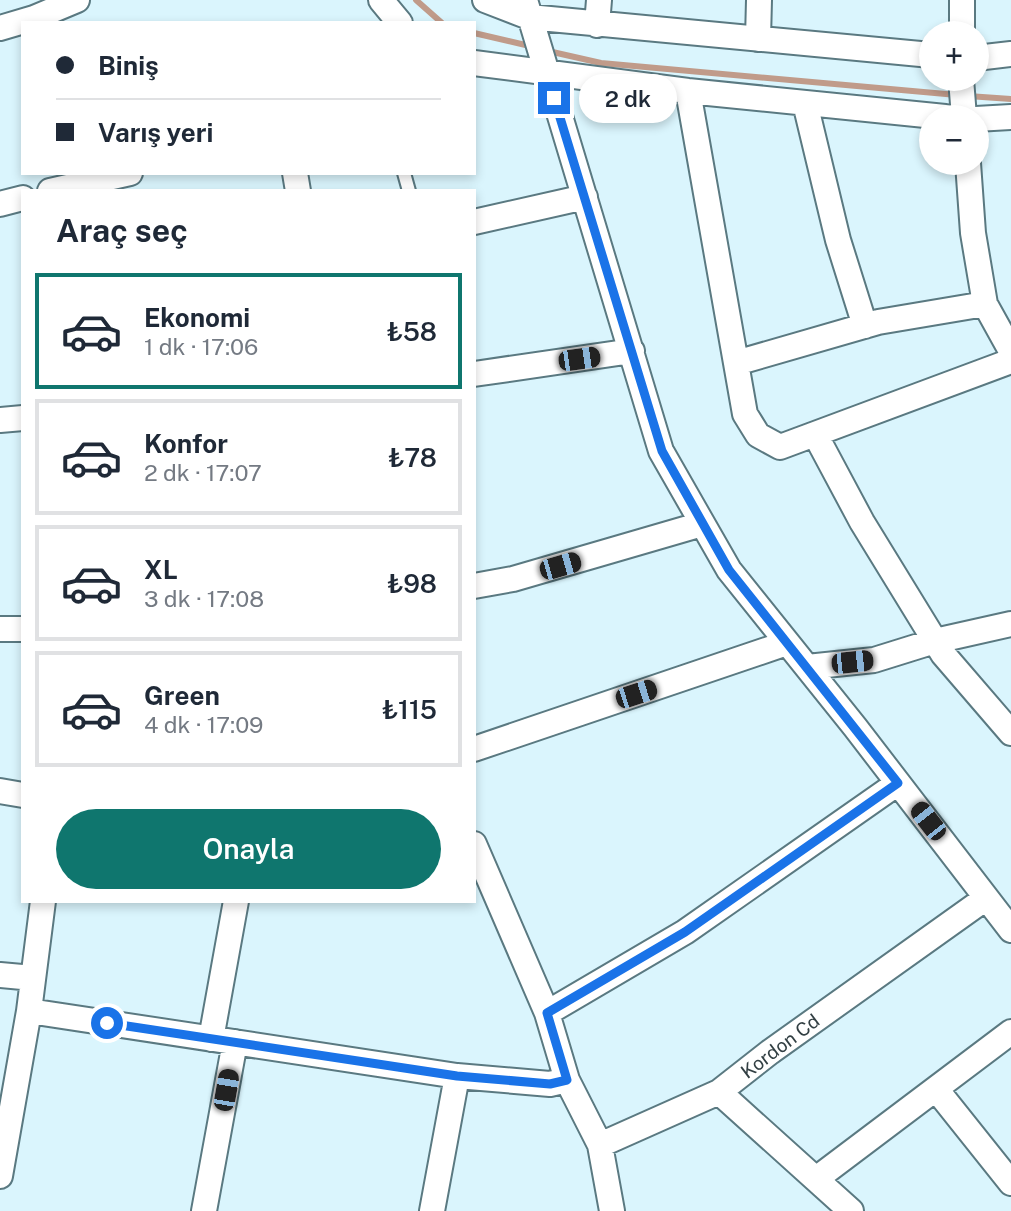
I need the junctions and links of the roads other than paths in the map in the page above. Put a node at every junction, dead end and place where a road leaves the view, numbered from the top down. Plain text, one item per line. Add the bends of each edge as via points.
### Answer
1 (77, 0) edge
2 (381, 0) edge
3 (485, 0) edge
4 (599, 0) edge
5 (759, 0) edge
6 (953, 0) edge
7 (962, 0) edge
8 (33, 14) edge
9 (529, 14) edge
10 (398, 21) edge
11 (962, 21) edge
12 (597, 25) junction
13 (0, 28) edge
14 (758, 39) junction
15 (919, 54) edge
16 (1011, 54) edge
17 (989, 57) edge
18 (476, 63) edge
19 (545, 68) junction
20 (688, 91) junction
21 (805, 103) junction
22 (919, 106) edge
23 (989, 113) edge
24 (1011, 117) edge
25 (121, 175) edge
26 (969, 175) edge
27 (61, 189) edge
28 (585, 197) junction
29 (21, 199) edge
30 (0, 204) edge
31 (476, 222) edge
32 (985, 303) junction
33 (865, 326) junction
34 (632, 351) junction
35 (1011, 351) edge
36 (1011, 360) edge
37 (736, 363) junction
38 (476, 374) edge
39 (21, 418) edge
40 (0, 420) edge
41 (815, 434) junction
42 (702, 524) junction
43 (476, 586) edge
44 (1011, 624) edge
45 (0, 629) edge
46 (21, 629) edge
47 (935, 641) junction
48 (787, 643) junction
49 (807, 667) junction
50 (1011, 733) edge
51 (476, 748) edge
52 (898, 783) junction
53 (0, 790) edge
54 (21, 795) edge
55 (476, 849) edge
56 (986, 898) junction
57 (43, 903) edge
58 (236, 903) edge
59 (1011, 930) edge
60 (0, 975) edge
61 (33, 978) junction
62 (29, 1011) junction
63 (547, 1013) junction
64 (1011, 1032) edge
65 (223, 1040) junction
66 (457, 1076) junction
67 (567, 1080) junction
68 (936, 1089) junction
69 (719, 1093) junction
70 (7, 1101) edge
71 (600, 1145) junction
72 (0, 1176) edge
73 (816, 1179) junction
74 (1011, 1183) edge
75 (204, 1211) edge
76 (432, 1211) edge
77 (612, 1211) edge
78 (851, 1211) edge

1 - 8 street
2 - 10 street
3 - 9 street
4 - 12 street
5 - 14 street
6 - 7 street
7 - 11 street
8 - 13 street
9 - 12 street
9 - 19 street
12 - 14 street
14 - 15 street
16 - 17 street
18 - 19 street
19 - 20 street
19 - 28 street
20 - 21 street
20 - 37 street
21 - 22 street
21 - 33 street via 838,240
23 - 24 street
25 - 27 street
26 - 32 street
28 - 31 street
28 - 34 street
29 - 30 street
32 - 33 street
32 - 35 street
33 - 37 street
34 - 38 street
34 - 42 street via 662,451
36 - 41 street
37 - 41 street via 745,414 758,435 780,447
39 - 40 street
41 - 47 street
42 - 43 street
42 - 48 street via 729,570
44 - 47 street
45 - 46 street
47 - 49 street via 874,660
47 - 50 street
48 - 49 street
48 - 51 street
49 - 52 street
52 - 56 street
52 - 63 street via 685,932
53 - 54 street
55 - 63 street
56 - 59 street
56 - 69 street, Kordon Cd
57 - 61 street
58 - 65 street
60 - 61 street
61 - 62 street
62 - 65 street
62 - 70 street
63 - 67 street
64 - 68 street
65 - 66 street
65 - 75 street
66 - 67 street via 550,1084
66 - 76 street
67 - 71 street
68 - 73 street
68 - 74 street
69 - 71 street
69 - 73 street, Kordon Cd
70 - 72 street
71 - 77 street
73 - 78 street, Kordon Cd

